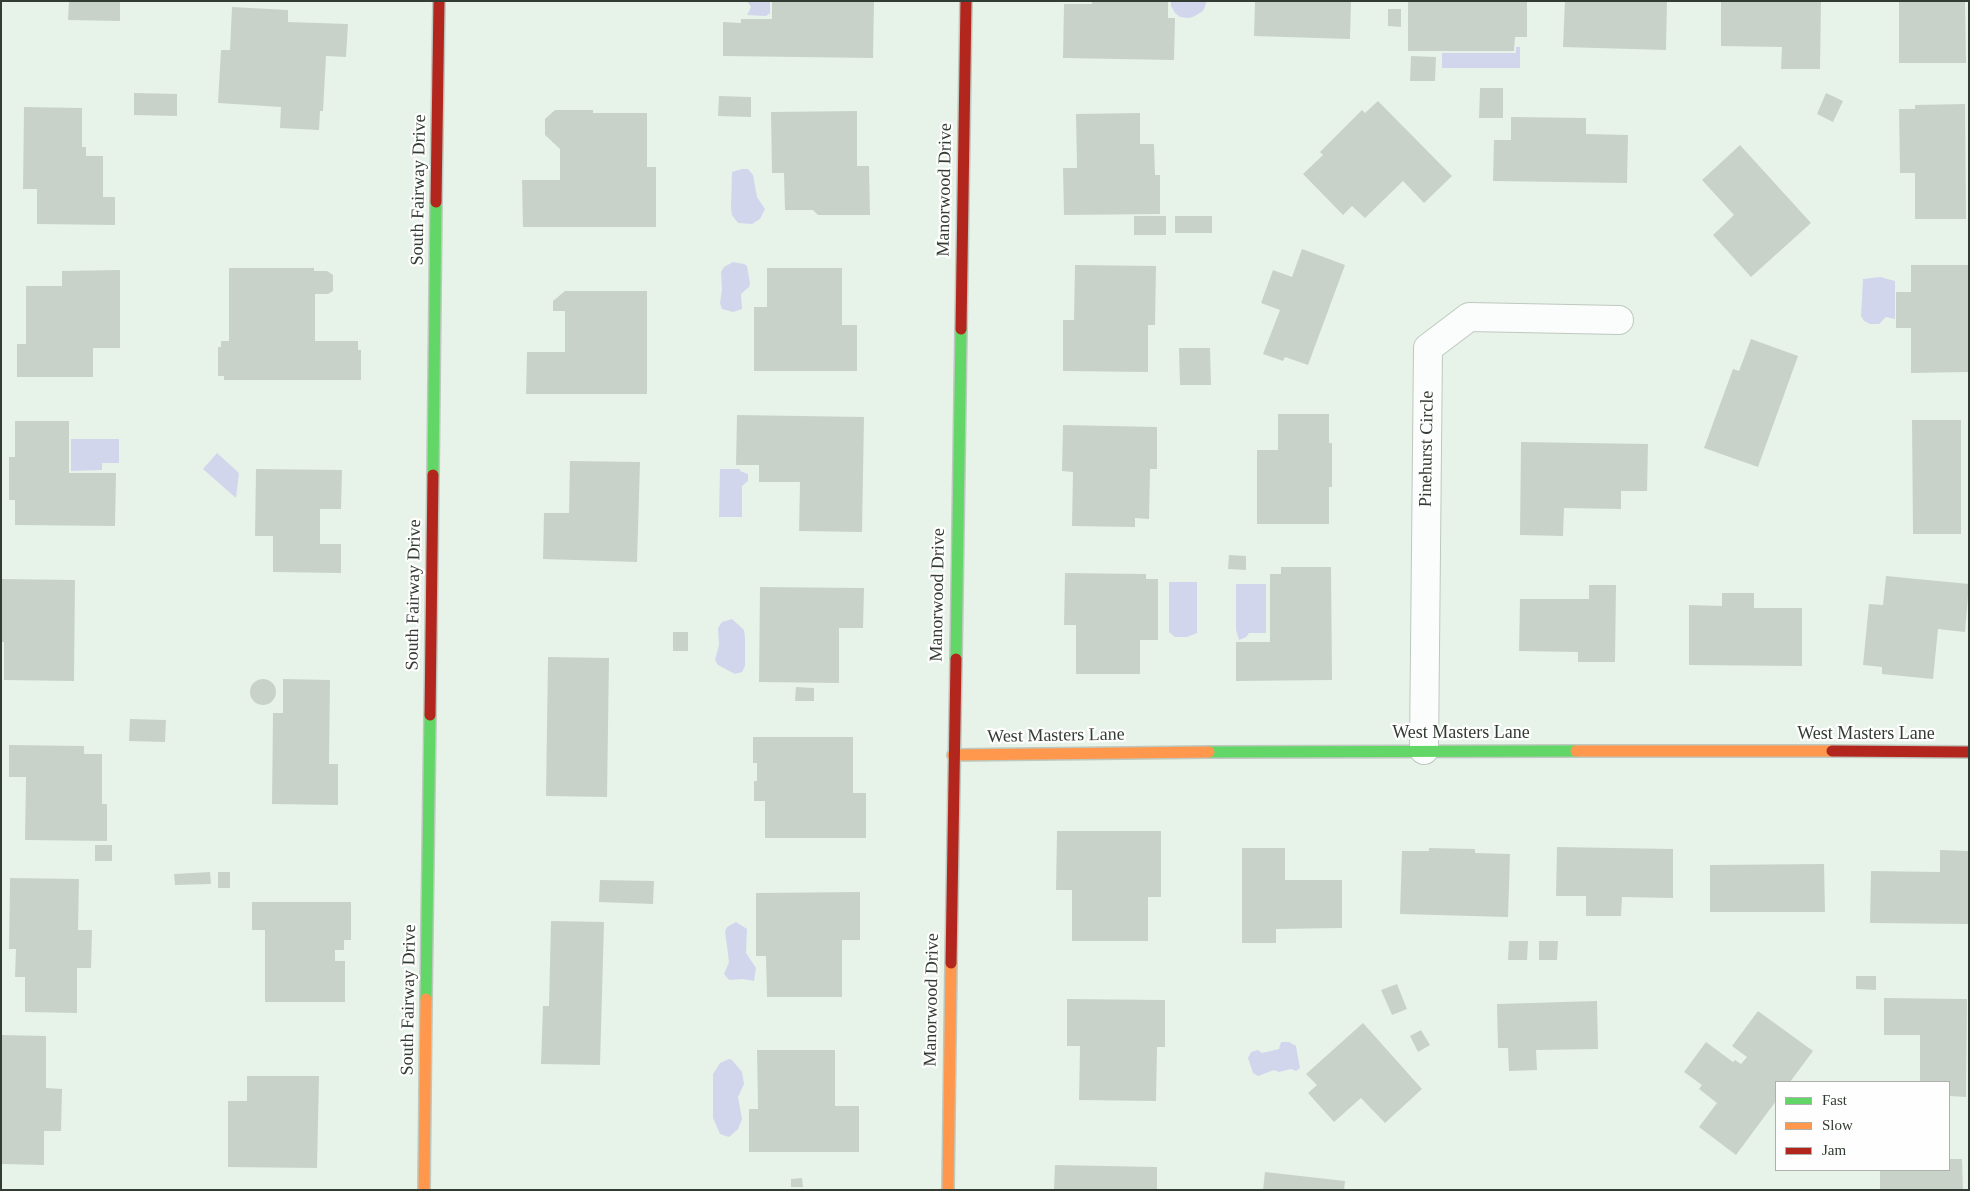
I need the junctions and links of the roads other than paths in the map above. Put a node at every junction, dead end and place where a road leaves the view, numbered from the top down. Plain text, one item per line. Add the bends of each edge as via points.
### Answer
1 (439, 1) edge
2 (966, 1) edge
3 (1619, 320) dead end
4 (1424, 750) junction
5 (1969, 752) edge
6 (953, 755) junction
7 (424, 1190) edge
8 (948, 1190) edge

1 - 7 street, South Fairway Drive
2 - 6 street, Manorwood Drive
3 - 4 street, Pinehurst Circle via 1469,317 1428,348
4 - 5 street, West Masters Lane
4 - 6 street, West Masters Lane
6 - 8 street, Manorwood Drive

